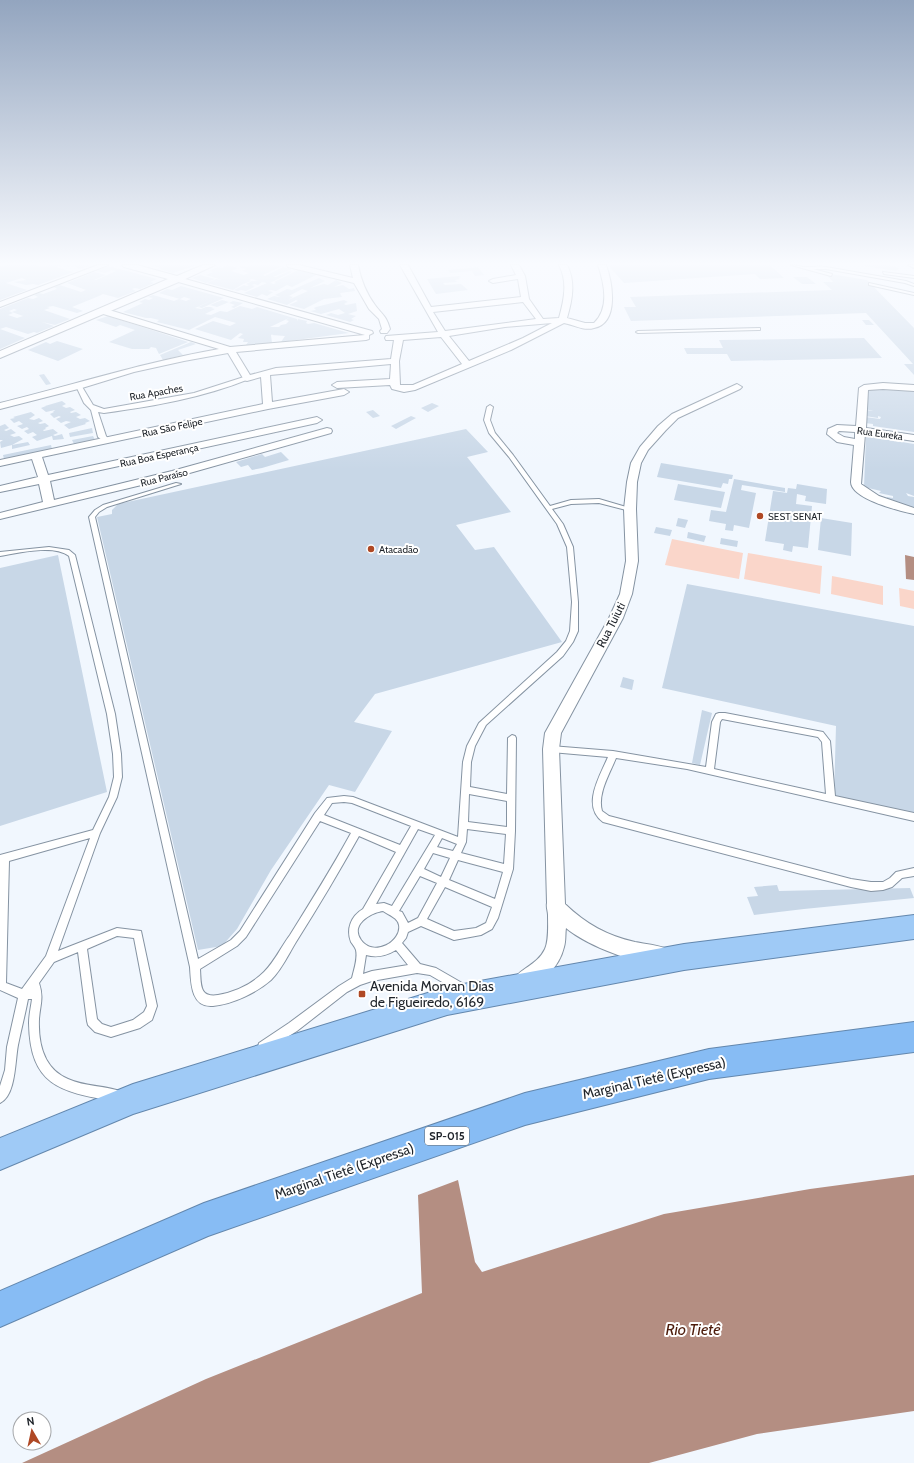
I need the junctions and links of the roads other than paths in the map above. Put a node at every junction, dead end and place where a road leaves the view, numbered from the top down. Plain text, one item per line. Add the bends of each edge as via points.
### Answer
1 (51, 333) edge
2 (176, 333) edge
3 (364, 333) edge
4 (380, 333) edge
5 (448, 333) edge
6 (537, 333) edge
7 (443, 334) junction
8 (377, 337) junction
9 (399, 338) junction
10 (230, 350) junction
11 (0, 355) edge
12 (396, 361) junction
13 (466, 365) junction
14 (265, 373) junction
15 (247, 378) junction
16 (395, 384) junction
17 (80, 386) junction
18 (736, 386) dead end
19 (914, 388) edge
20 (0, 406) edge
21 (268, 406) junction
22 (490, 407) dead end
23 (94, 410) junction
24 (317, 420) dead end
25 (861, 430) junction
26 (326, 431) dead end
27 (914, 438) edge
28 (106, 441) junction
29 (859, 443) junction
30 (36, 455) junction
31 (0, 463) edge
32 (44, 479) junction
33 (178, 484) dead end
34 (0, 488) edge
35 (49, 504) junction
36 (549, 508) junction
37 (630, 508) junction
38 (914, 511) edge
39 (0, 516) edge
40 (0, 554) edge
41 (512, 738) dead end
42 (551, 749) junction
43 (613, 754) junction
44 (710, 771) junction
45 (465, 790) junction
46 (511, 798) junction
47 (831, 799) junction
48 (318, 816) junction
49 (914, 816) edge
50 (416, 825) junction
51 (463, 825) junction
52 (511, 831) junction
53 (357, 832) junction
54 (96, 833) junction
55 (440, 834) junction
56 (462, 842) junction
57 (432, 848) junction
58 (402, 850) junction
59 (456, 856) junction
60 (2, 859) edge
61 (508, 868) junction
62 (418, 871) junction
63 (914, 872) edge
64 (443, 882) junction
65 (498, 905) junction
66 (555, 906) junction
67 (367, 911) junction
68 (394, 911) junction
69 (420, 921) junction
70 (914, 927) edge
71 (404, 929) junction
72 (398, 944) junction
73 (82, 947) junction
74 (361, 947) junction
75 (50, 958) junction
76 (684, 958) junction
77 (195, 967) junction
78 (417, 968) junction
79 (33, 981) junction
80 (357, 981) junction
81 (1, 985) edge
82 (515, 987) junction
83 (37, 993) junction
84 (473, 994) junction
85 (24, 995) junction
86 (914, 1037) edge
87 (230, 1068) junction
88 (0, 1097) edge
89 (133, 1099) junction
90 (0, 1154) edge
91 (0, 1309) edge

1 - 11 street
2 - 10 street
3 - 8 street
4 - 8 street
5 - 7 street
6 - 13 street, Rua São Felipe
7 - 9 street
7 - 13 street
8 - 9 street
8 - 10 street
9 - 12 street
10 - 15 street
10 - 17 street via 134,369
12 - 14 street
12 - 16 street
13 - 16 street, Rua São Felipe via 409,389 400,389
14 - 15 street
14 - 21 street
15 - 23 street, Rua Apaches via 196,396 110,410
16 - 21 street, Rua São Felipe via 340,388
17 - 20 street
17 - 23 street via 88,405
18 - 37 street, Rua Tuiuti via 675,416 662,428 636,463
19 - 25 street via 864,388
21 - 28 street, Rua São Felipe
22 - 36 lane via 487,420 492,433
23 - 28 street via 102,437
24 - 32 street, Rua Boa Esperança
25 - 27 street, Rua Eureka
25 - 29 street
25 - 29 street, Rua Eureka via 837,428 831,432 838,439
26 - 35 street, Rua Paraíso via 176,474
28 - 30 street, Rua São Felipe
29 - 38 street via 856,485 882,501
30 - 31 street, Rua São Felipe
30 - 32 street
32 - 34 street, Rua Boa Esperança
32 - 35 street
33 - 77 lane via 105,506 92,517
35 - 39 street, Rua Paraíso
36 - 37 lane via 571,502 599,501
36 - 45 lane via 560,524 570,547 574,631 560,654 484,723 471,746
37 - 42 street, Rua Tuiuti via 632,562 626,594 616,618 558,720
40 - 54 lane via 50,548 65,550 72,555 110,714 118,766 114,797
41 - 46 lane
42 - 43 lane
42 - 66 street, Rua Tuiuti
43 - 44 lane
43 - 63 lane via 597,797 598,812 606,819 851,883 886,886 893,883 899,875
44 - 47 lane
44 - 47 lane via 719,716 820,734 826,741
45 - 46 lane
45 - 51 lane
46 - 52 lane
47 - 49 lane
48 - 50 lane via 330,800 344,799
48 - 53 lane
48 - 77 lane via 243,934 234,943
50 - 55 lane
50 - 58 lane
51 - 52 lane
51 - 56 lane
52 - 61 lane
53 - 58 lane
53 - 77 lane via 272,971 254,986 226,999 206,1001 199,996 195,983
54 - 60 lane
54 - 75 lane
55 - 56 lane
55 - 57 lane
56 - 59 lane
57 - 59 lane
57 - 62 lane
58 - 67 lane
59 - 61 lane
59 - 64 lane
60 - 81 lane
61 - 65 lane
62 - 64 lane
62 - 68 lane
64 - 65 lane
64 - 69 lane
65 - 69 lane via 489,926 468,935 454,936
66 - 76 street via 591,936 645,953
66 - 82 street, Rua Tuiuti via 555,947 550,958 542,969
67 - 68 lane via 384,908
67 - 74 lane via 356,921 354,927 355,938
68 - 71 lane via 402,920
69 - 71 lane
70 - 76 highway
71 - 72 lane
72 - 74 lane via 380,952 369,952
72 - 78 lane
73 - 73 lane via 118,932 138,934 152,1006 148,1016 136,1024 111,1032 99,1028 92,1021
73 - 75 lane
74 - 80 lane
75 - 79 lane
76 - 82 highway
78 - 80 lane
78 - 84 lane via 432,971
79 - 83 lane
79 - 85 lane
80 - 87 lane
81 - 85 lane
82 - 84 highway
83 - 85 lane
83 - 89 lane via 34,1040 44,1070 54,1080 66,1085
84 - 87 highway
85 - 88 lane via 12,1047 10,1070
86 - 91 highway, Marginal Tietê (Expressa) / SP-015 via 709,1064 525,1109 204,1220
87 - 89 highway
89 - 90 highway

